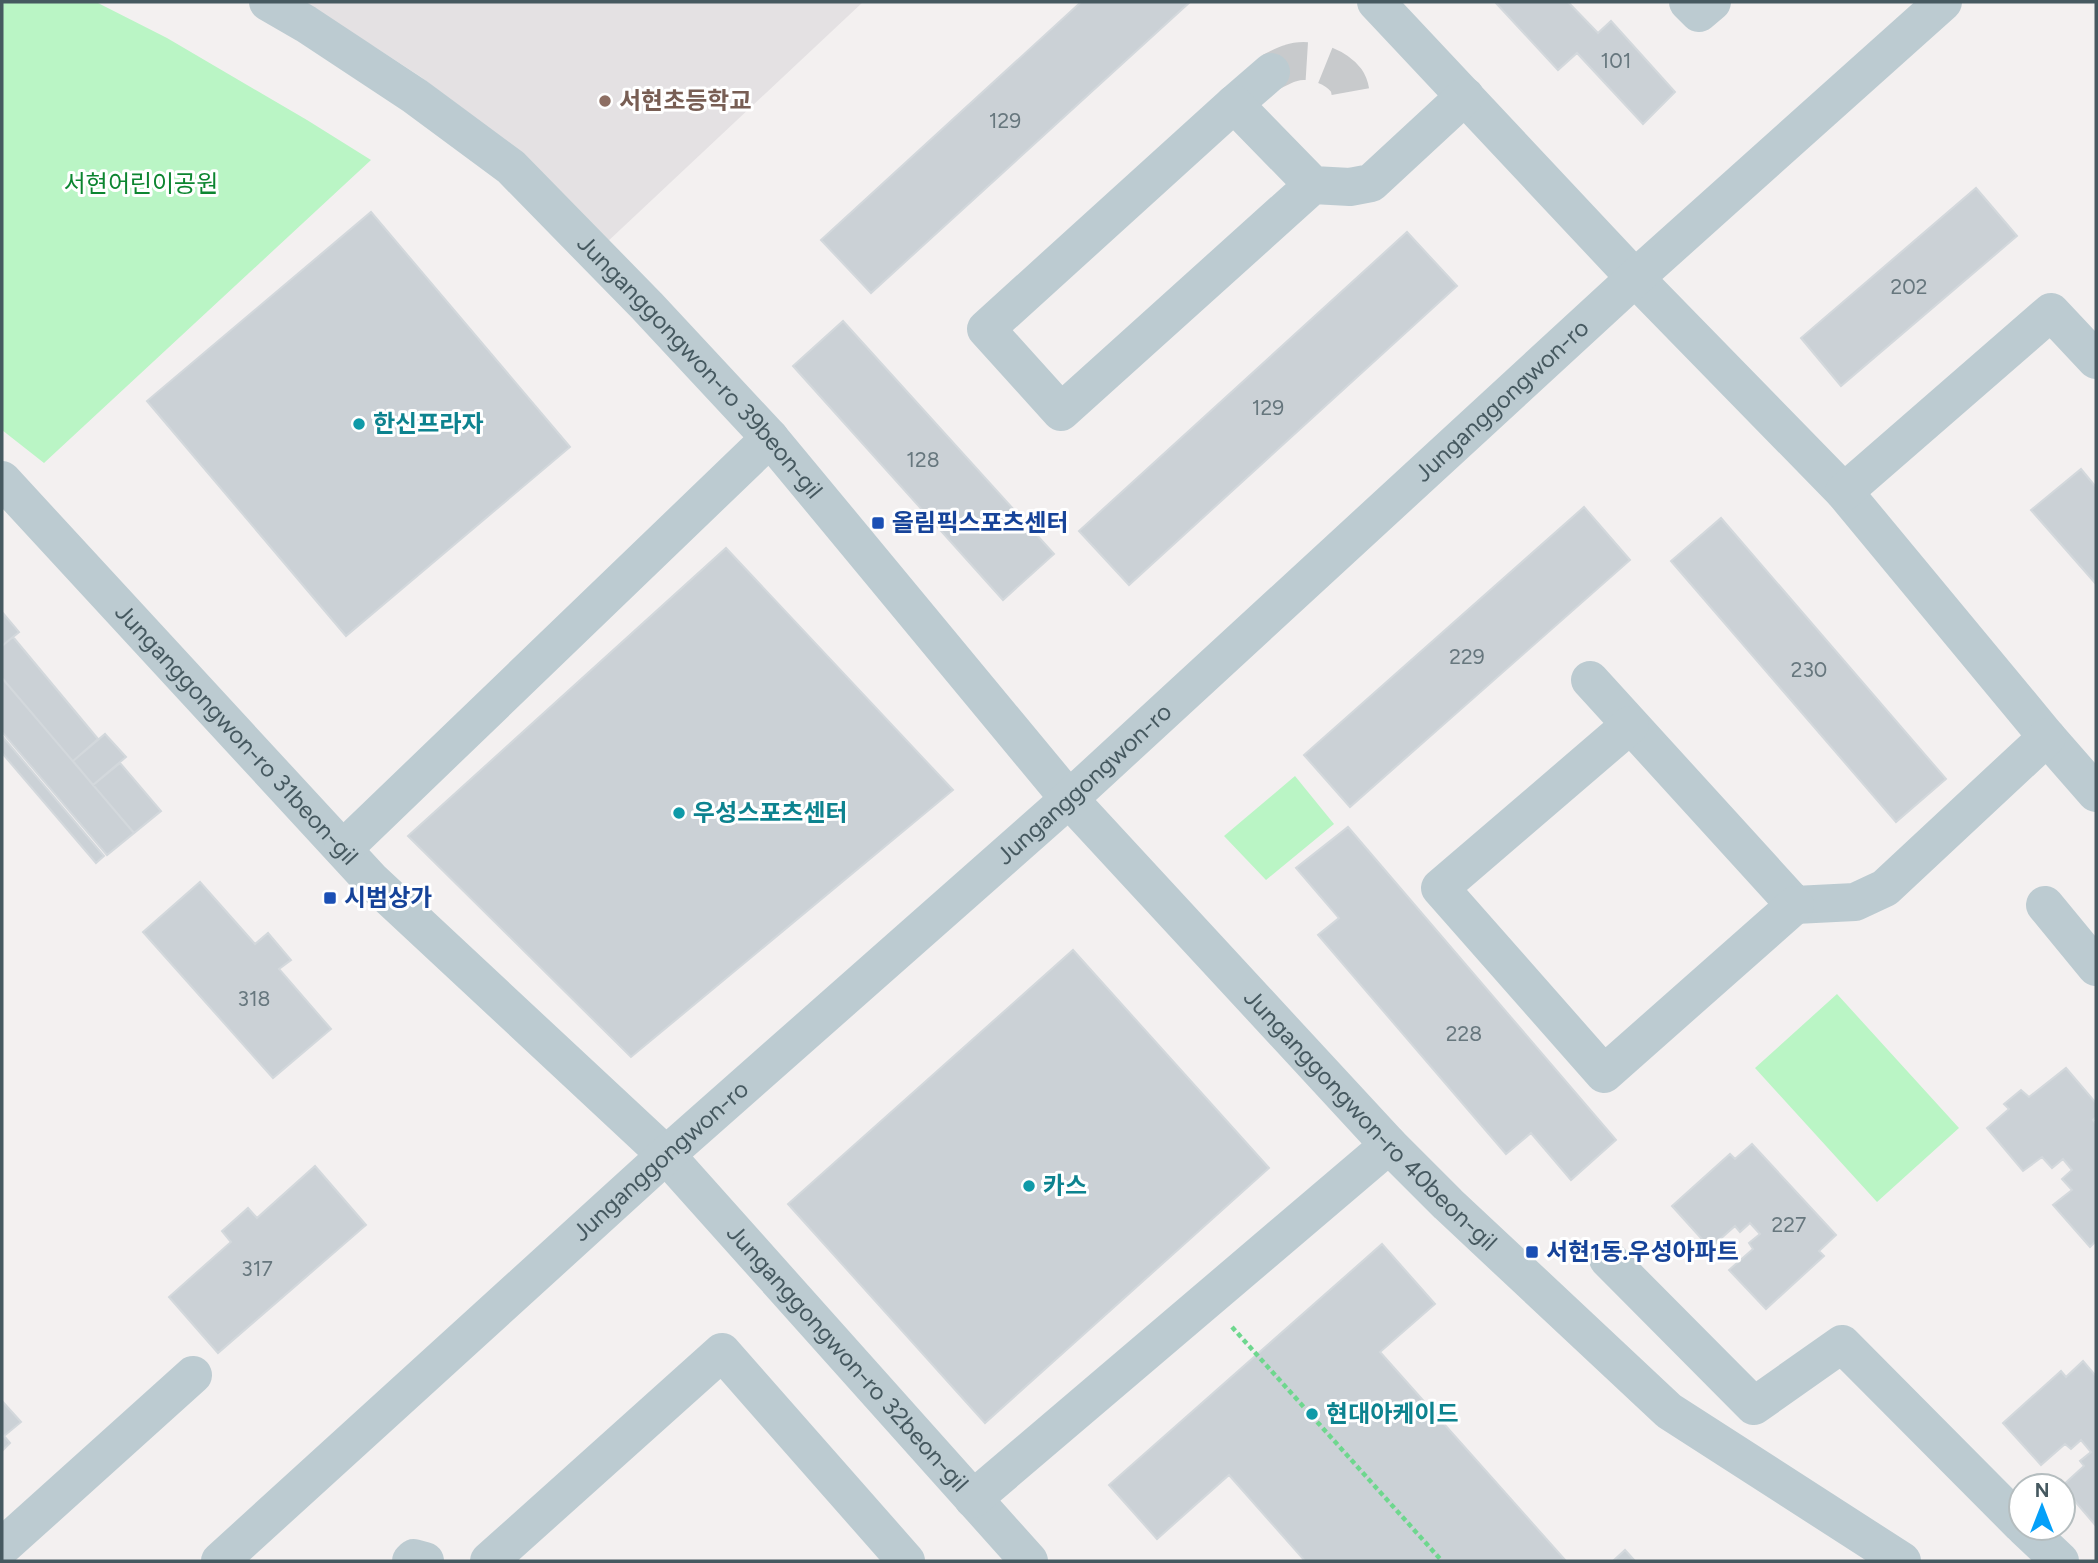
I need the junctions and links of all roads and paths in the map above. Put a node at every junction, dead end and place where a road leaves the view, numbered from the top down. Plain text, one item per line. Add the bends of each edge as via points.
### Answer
1 (268, 2) edge
2 (1376, 2) edge
3 (1688, 2) edge
4 (1712, 2) edge
5 (1944, 2) edge
6 (1271, 72) tunnel mouth
7 (1465, 96) junction
8 (1234, 104) junction
9 (1313, 185) junction
10 (1634, 278) junction
11 (2096, 360) edge
12 (770, 438) junction
13 (2, 480) edge
14 (1844, 492) junction
15 (1590, 680) dead end
16 (1630, 725) junction
17 (2047, 737) junction
18 (2096, 793) edge
19 (1069, 799) junction
20 (343, 849) junction
21 (1795, 905) junction
22 (2045, 905) dead end
23 (2096, 967) edge
24 (1389, 1145) junction
25 (666, 1155) junction
26 (1608, 1259) dead end
27 (1232, 1327) dead end
28 (193, 1375) dead end
29 (973, 1499) junction
30 (2007, 1510) edge
31 (2040, 1542) edge
32 (2, 1547) edge
33 (220, 1561) edge
34 (411, 1561) edge
35 (425, 1561) edge
36 (489, 1561) edge
37 (906, 1561) edge
38 (1029, 1561) edge
39 (1441, 1561) edge
40 (1902, 1561) edge
41 (2060, 1561) edge

1 - 12 street, Junganggongwon-ro 39beon-gil via 415,96 510,167
2 - 7 street
3 - 4 street via 1699,13
5 - 10 street, Junganggongwon-ro
6 - 8 street
7 - 9 street via 1371,183
7 - 10 street
8 - 9 street
8 - 9 street via 986,329 1061,412
10 - 14 street
10 - 19 street, Junganggongwon-ro
11 - 14 street via 2051,312
12 - 19 street, Junganggongwon-ro 39beon-gil
12 - 20 street
13 - 20 street, Junganggongwon-ro 31beon-gil
14 - 17 street
15 - 16 street
16 - 21 street
16 - 21 street via 1440,888 1604,1074
17 - 18 street
17 - 21 street via 1885,888 1855,902
19 - 24 street, Junganggongwon-ro 40beon-gil
19 - 25 street, Junganggongwon-ro
20 - 25 street, Junganggongwon-ro 31beon-gil
22 - 23 street
24 - 29 street
24 - 40 street, Junganggongwon-ro 40beon-gil via 1669,1411
25 - 29 street, Junganggongwon-ro 32beon-gil
25 - 33 street, Junganggongwon-ro
26 - 30 street via 1754,1406 1842,1344
27 - 39 path
28 - 32 street
29 - 38 street, Junganggongwon-ro 32beon-gil
31 - 41 street
34 - 35 street
36 - 37 street via 722,1352

